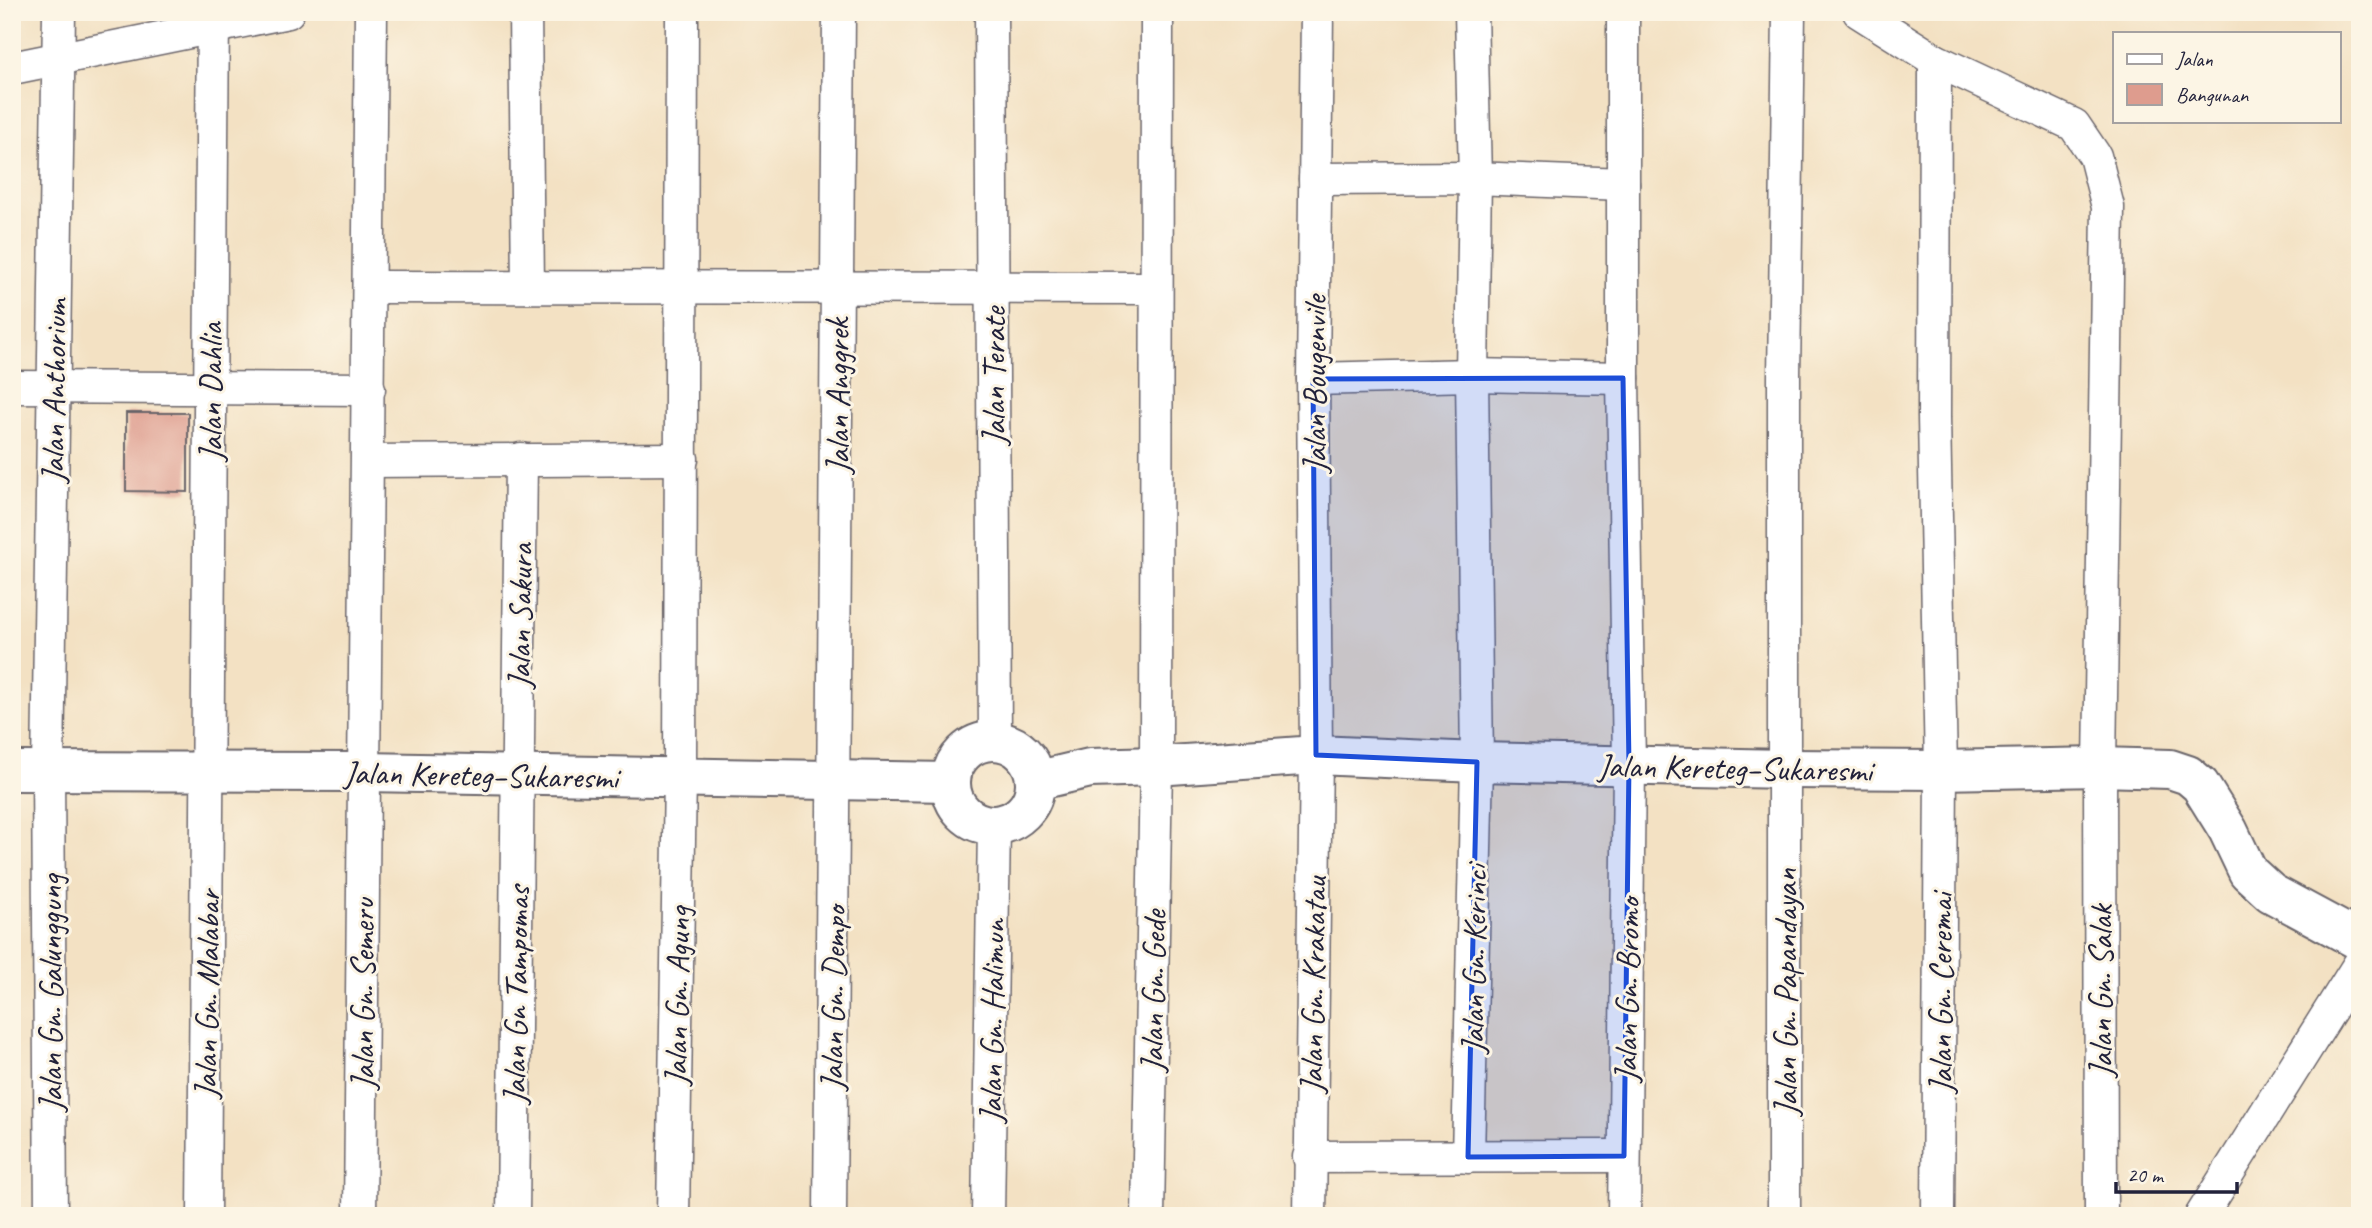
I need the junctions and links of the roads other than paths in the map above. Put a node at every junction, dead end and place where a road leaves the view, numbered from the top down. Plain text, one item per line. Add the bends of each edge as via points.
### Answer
1 (59, 12) edge
2 (288, 12) edge
3 (371, 12) edge
4 (525, 12) edge
5 (682, 12) edge
6 (839, 12) edge
7 (991, 12) edge
8 (1157, 12) edge
9 (1317, 12) edge
10 (1471, 12) edge
11 (1623, 12) edge
12 (1789, 12) edge
13 (1859, 12) edge
14 (213, 20) edge
15 (58, 57) junction
16 (1935, 60) junction
17 (12, 68) edge
18 (1475, 178) junction
19 (1315, 179) junction
20 (1623, 184) junction
21 (369, 287) junction
22 (528, 287) junction
23 (682, 288) junction
24 (837, 288) junction
25 (992, 288) junction
26 (1155, 288) junction
27 (1472, 375) junction
28 (1623, 378) junction
29 (1313, 379) junction
30 (12, 387) edge
31 (53, 387) junction
32 (210, 388) junction
33 (369, 389) junction
34 (521, 458) junction
35 (681, 459) junction
36 (368, 461) junction
37 (995, 739) junction
38 (1316, 755) junction
39 (1477, 762) junction
40 (1629, 765) junction
41 (1156, 766) junction
42 (2100, 767) junction
43 (1785, 769) junction
44 (30, 770) edge
45 (1941, 770) junction
46 (208, 772) junction
47 (364, 772) junction
48 (517, 774) junction
49 (680, 776) junction
50 (834, 779) junction
51 (1035, 781) junction
52 (950, 782) junction
53 (994, 826) junction
54 (2360, 941) edge
55 (2360, 963) edge
56 (1624, 1156) junction
57 (1309, 1157) junction
58 (1468, 1157) junction
59 (51, 1216) edge
60 (204, 1216) edge
61 (360, 1216) edge
62 (513, 1216) edge
63 (673, 1216) edge
64 (830, 1216) edge
65 (988, 1216) edge
66 (1149, 1216) edge
67 (1310, 1216) edge
68 (1624, 1216) edge
69 (1784, 1216) edge
70 (1938, 1216) edge
71 (2101, 1216) edge
72 (2201, 1216) edge

1 - 15 street, Jalan Anthorium
2 - 14 street
3 - 21 street, Jalan Gn. Semeru
4 - 22 street
5 - 23 street, Jalan Gn. Agung
6 - 24 street, Jalan Anggrek
7 - 25 street, Jalan Terate
8 - 26 street, Jalan Gn. Gede
9 - 19 street, Jalan Bougenvile
10 - 18 street, Jalan Gn. Kerinci
11 - 20 street, Jalan Gn. Bromo
12 - 43 street, Jalan Gn. Papandayan
13 - 16 street, Jalan Gn. Salak
14 - 15 street
14 - 32 street, Jalan Dahlia
15 - 17 street
15 - 31 street, Jalan Anthorium
16 - 42 street, Jalan Gn. Salak via 2074,125 2095,156 2105,195
16 - 45 street, Jalan Gn. Ceremai via 1934,417
18 - 19 street
18 - 20 street
18 - 27 street, Jalan Gn. Kerinci
19 - 29 street, Jalan Bougenvile
20 - 28 street, Jalan Gn. Bromo
21 - 22 street
21 - 33 street, Jalan Gn. Semeru
22 - 23 street
23 - 24 street
23 - 35 street, Jalan Gn. Agung
24 - 25 street
24 - 50 street, Jalan Anggrek
25 - 26 street
25 - 37 street, Jalan Terate
26 - 41 street, Jalan Gn. Gede
27 - 28 street
27 - 29 street
27 - 39 street, Jalan Gn. Kerinci
28 - 40 street, Jalan Gn. Bromo
29 - 38 street, Jalan Bougenvile
30 - 31 street
31 - 32 street
31 - 44 street, Jalan Anthorium
32 - 33 street
32 - 46 street, Jalan Dahlia
33 - 36 street, Jalan Gn. Semeru
34 - 35 street
34 - 36 street
34 - 48 street, Jalan Sakura
35 - 49 street, Jalan Gn. Agung
36 - 47 street, Jalan Gn. Semeru
37 - 51 street via 1023,752
37 - 52 street via 964,751
38 - 39 street, Jalan Kereteg–Sukaresmi
38 - 41 street, Jalan Kereteg–Sukaresmi
38 - 57 street, Jalan Gn. Krakatau
39 - 40 street, Jalan Kereteg–Sukaresmi
39 - 58 street, Jalan Gn. Kerinci
40 - 43 street, Jalan Kereteg–Sukaresmi
40 - 56 street, Jalan Gn. Bromo
41 - 51 street, Jalan Kereteg–Sukaresmi via 1090,768
41 - 66 street, Jalan Gn. Gede
42 - 45 street, Jalan Kereteg–Sukaresmi
42 - 54 street, Jalan Kereteg–Sukaresmi via 2170,769 2188,775 2209,799 2248,872 2271,893
42 - 71 street, Jalan Gn. Salak
43 - 45 street, Jalan Kereteg–Sukaresmi
43 - 69 street, Jalan Gn. Papandayan
44 - 46 street, Jalan Kereteg–Sukaresmi
44 - 59 street, Jalan Gn. Galunggung
45 - 70 street, Jalan Gn. Ceremai
46 - 47 street, Jalan Kereteg–Sukaresmi
46 - 60 street, Jalan Gn. Malabar
47 - 48 street, Jalan Kereteg–Sukaresmi
47 - 61 street, Jalan Gn. Semeru
48 - 49 street, Jalan Kereteg–Sukaresmi
48 - 62 street, Jalan Gn Tampomas
49 - 50 street, Jalan Kereteg–Sukaresmi
49 - 63 street, Jalan Gn. Agung
50 - 52 street, Jalan Kereteg–Sukaresmi
50 - 64 street, Jalan Gn. Dempo
51 - 53 street via 1029,806 1020,816
52 - 53 street via 953,799 964,813 978,823
53 - 65 street, Jalan Gn. Halimun
55 - 72 street
56 - 58 street
56 - 68 street, Jalan Gn. Bromo
57 - 58 street
57 - 67 street, Jalan Gn. Krakatau

